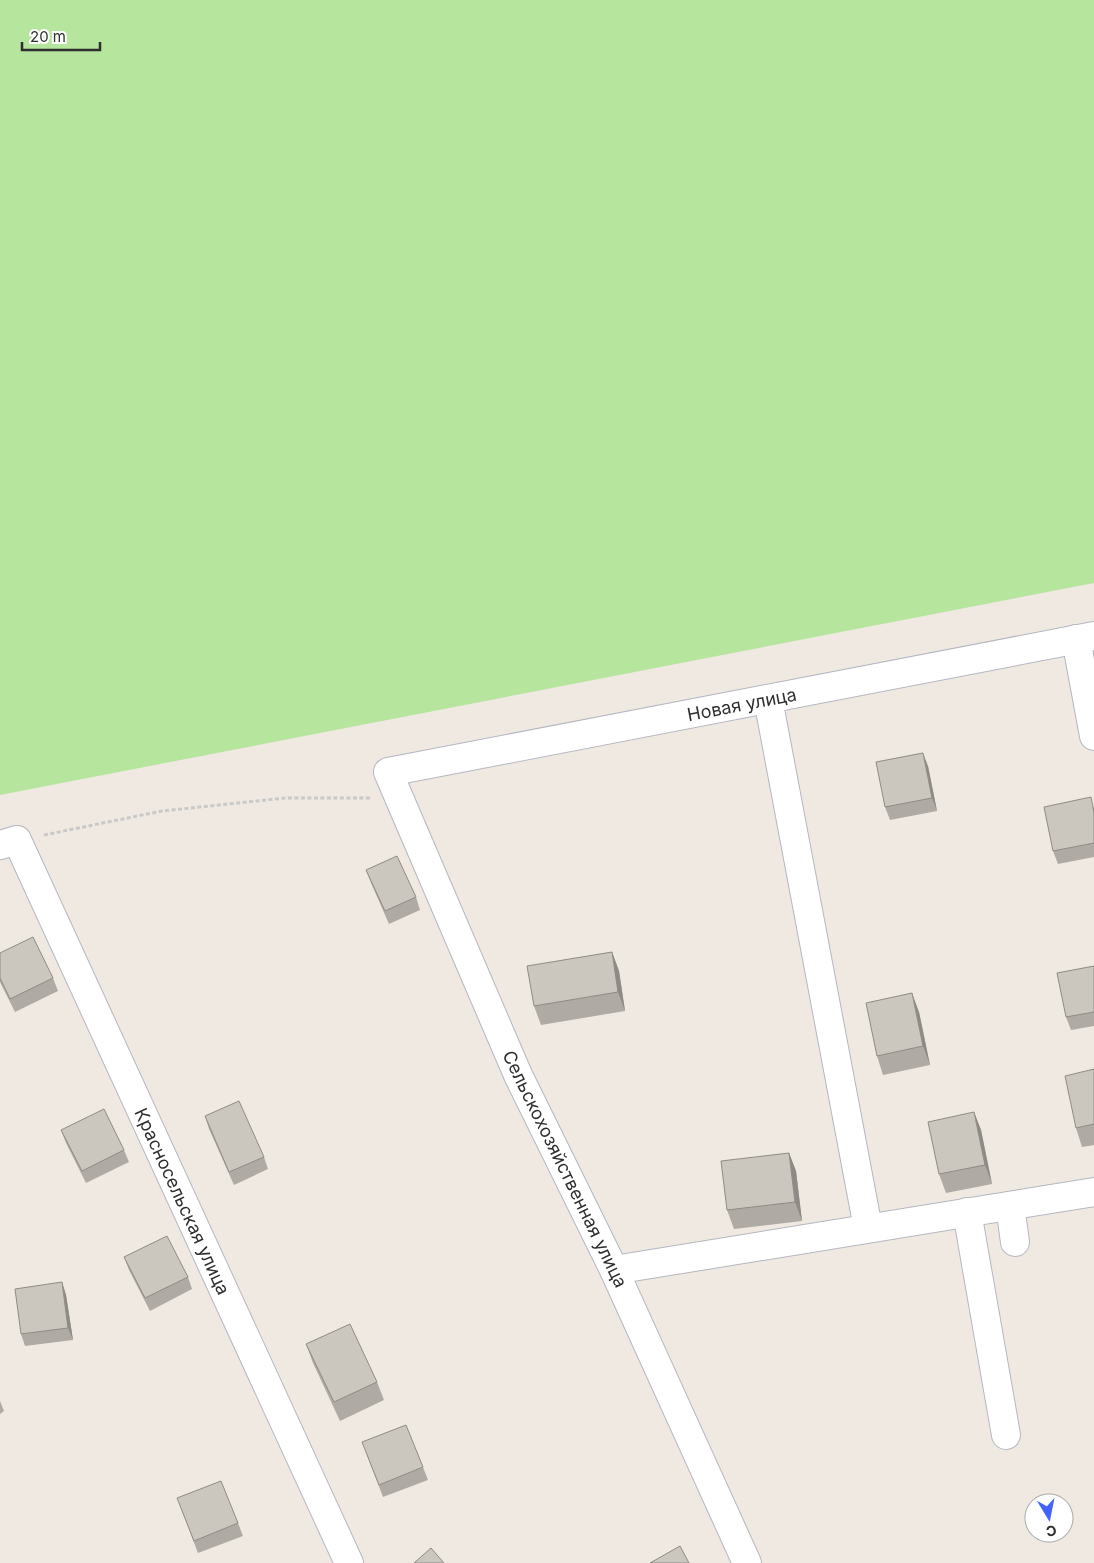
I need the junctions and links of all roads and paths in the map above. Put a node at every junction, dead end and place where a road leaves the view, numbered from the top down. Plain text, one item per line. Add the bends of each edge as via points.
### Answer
1 (1085, 637) edge
2 (768, 699) junction
3 (1094, 736) edge
4 (392, 783) junction
5 (8, 843) edge
6 (1094, 1192) edge
7 (1010, 1206) junction
8 (967, 1212) junction
9 (868, 1228) junction
10 (1015, 1242) dead end
11 (614, 1270) junction
12 (1006, 1435) dead end
13 (349, 1563) edge
14 (747, 1563) edge

1 - 2 street, Новая улица
1 - 3 street
2 - 4 street, Новая улица
2 - 9 street
4 - 5 path via 367,798 285,798 162,811
4 - 11 street, Сельскохозяйственная улица via 518,1075
5 - 13 street, Красносельская улица
6 - 7 street
7 - 8 street
7 - 10 street
8 - 9 street
8 - 12 street
9 - 11 street
11 - 14 street, Сельскохозяйственная улица

